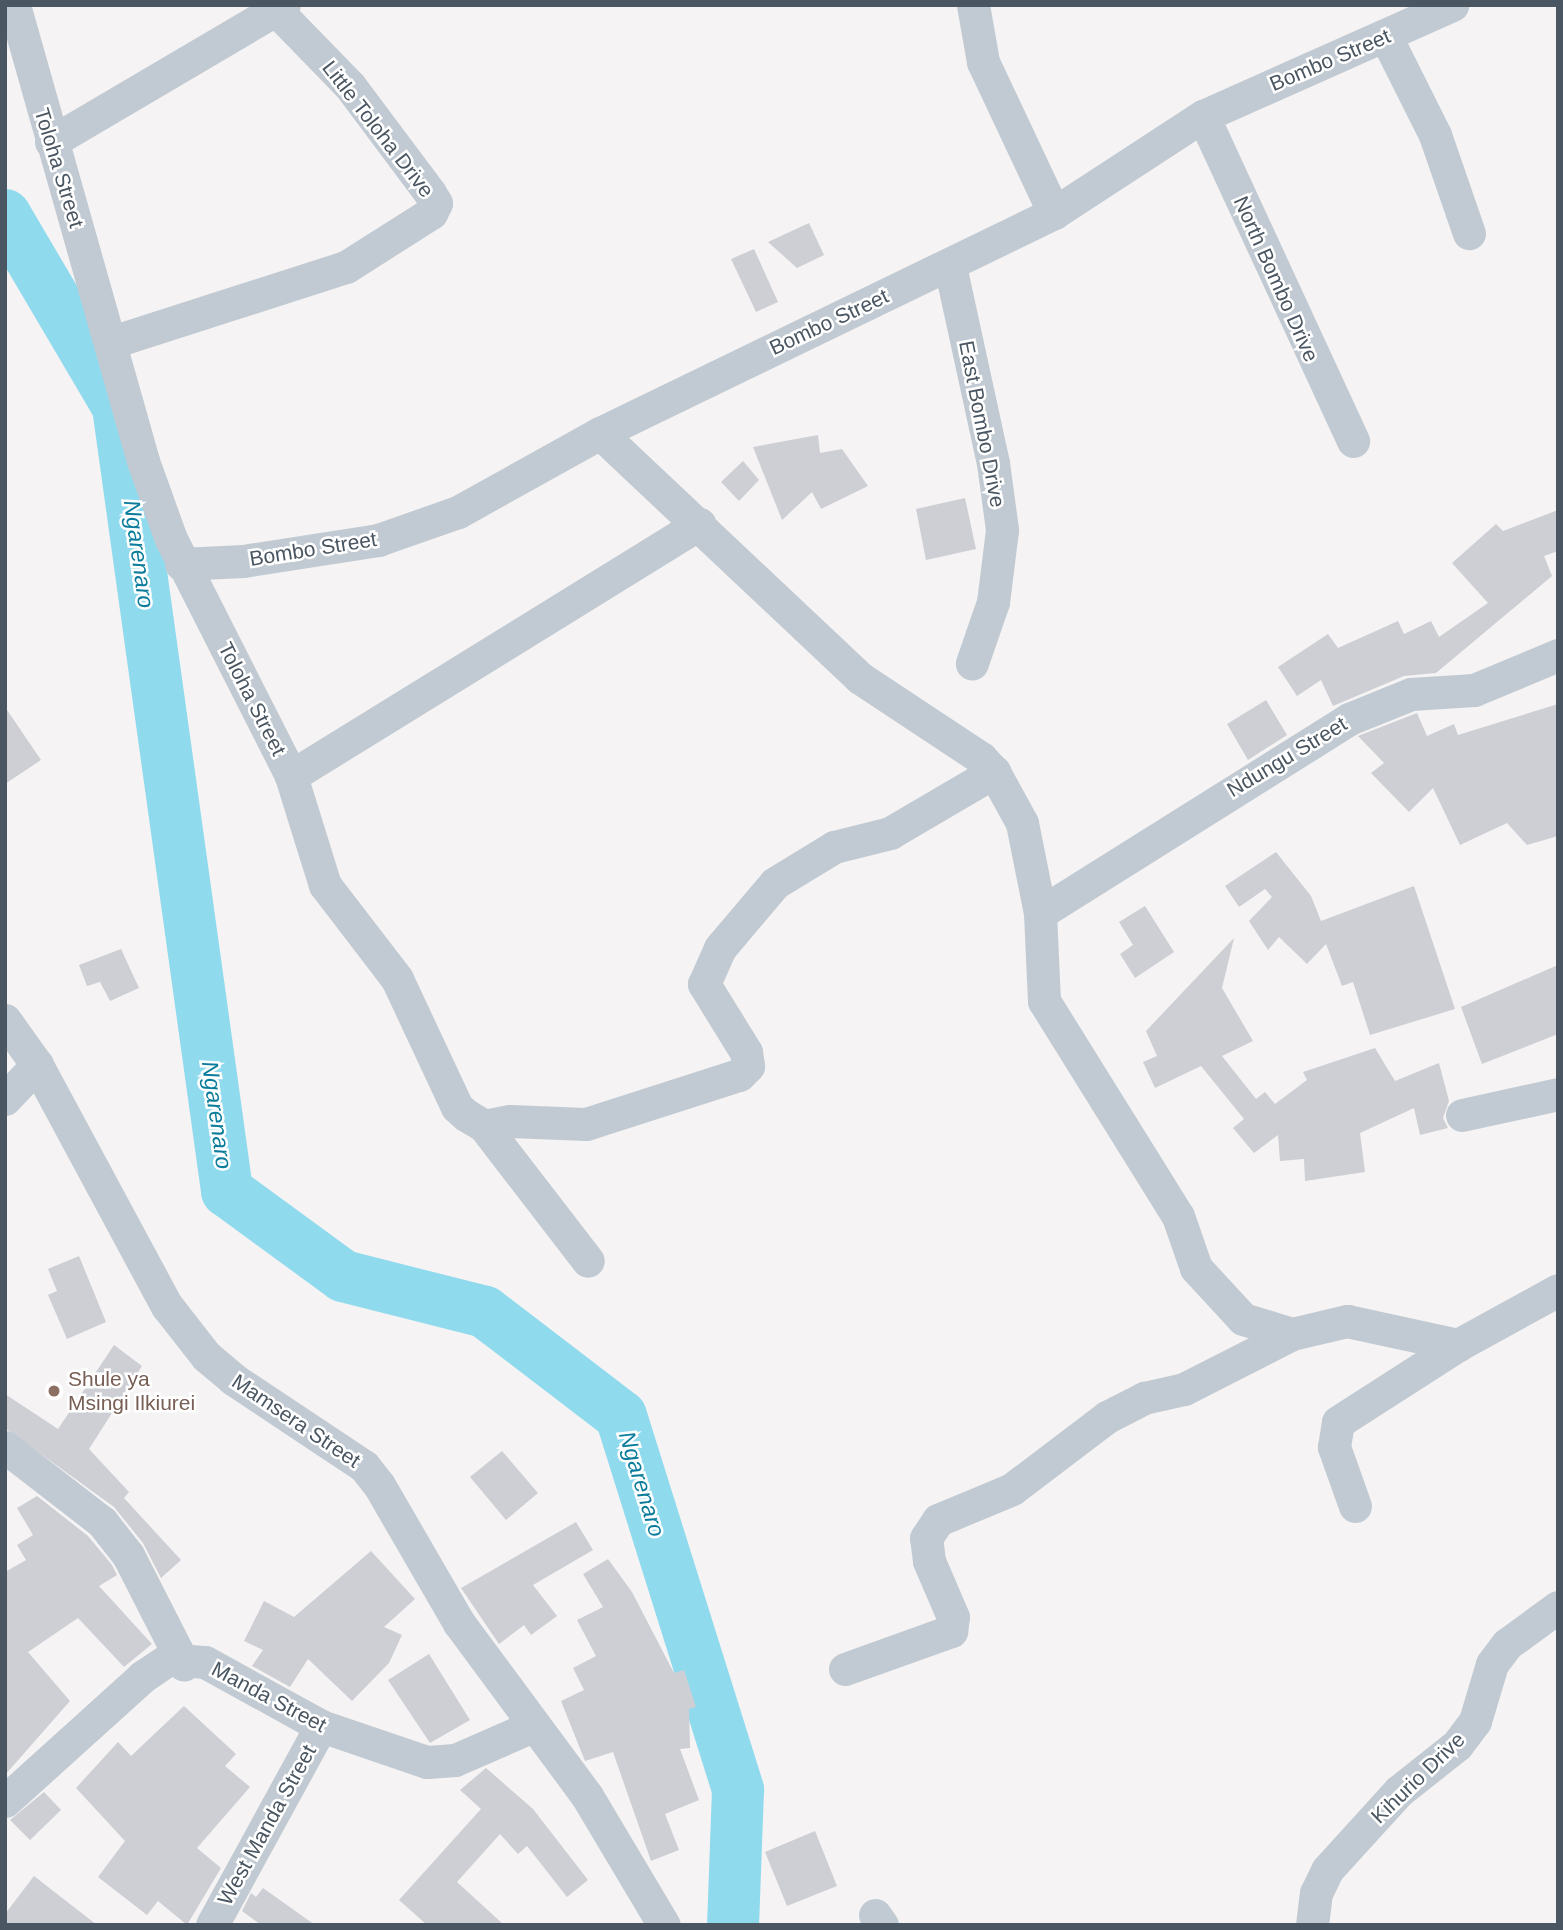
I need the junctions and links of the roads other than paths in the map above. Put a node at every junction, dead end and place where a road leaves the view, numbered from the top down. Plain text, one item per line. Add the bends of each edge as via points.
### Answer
1 (14, 5) edge
2 (972, 5) edge
3 (1452, 5) edge
4 (280, 8) edge
5 (1386, 37) junction
6 (1203, 117) junction
7 (51, 142) junction
8 (1054, 213) junction
9 (1469, 233) dead end
10 (950, 266) junction
11 (112, 342) junction
12 (600, 433) junction
13 (1353, 441) dead end
14 (699, 524) junction
15 (181, 564) junction
16 (1558, 655) edge
17 (972, 663) dead end
18 (995, 772) junction
19 (291, 776) junction
20 (1040, 914) junction
21 (5, 1020) edge
22 (37, 1065) junction
23 (1558, 1094) edge
24 (5, 1099) edge
25 (1462, 1115) dead end
26 (484, 1126) junction
27 (588, 1261) dead end
28 (1558, 1290) edge
29 (1292, 1334) junction
30 (1458, 1345) junction
31 (5, 1447) edge
32 (1355, 1506) dead end
33 (1558, 1607) edge
34 (184, 1665) junction
35 (845, 1669) dead end
36 (321, 1726) junction
37 (533, 1726) junction
38 (5, 1801) edge
39 (212, 1925) edge
40 (664, 1925) edge
41 (1312, 1925) edge

1 - 7 street, Toloha Street
2 - 8 street via 983,62
3 - 5 street, Bombo Street
4 - 7 street
4 - 11 street, Little Toloha Drive via 350,86 430,193 436,203 431,213 346,267
5 - 6 street, Bombo Street
5 - 9 street via 1435,135
6 - 8 street, Bombo Street
6 - 13 street, North Bombo Drive
7 - 11 street, Toloha Street
8 - 10 street, Bombo Street
10 - 12 street, Bombo Street
10 - 17 street, East Bombo Drive via 993,463 1002,530 993,602
11 - 15 street, Toloha Street via 143,461
12 - 14 street
12 - 15 street, Bombo Street via 458,512 420,528 379,540 243,561
14 - 18 street via 860,678
14 - 19 street
15 - 19 street, Toloha Street
16 - 20 street, Ndungu Street via 1474,690 1410,694 1349,719
18 - 20 street via 1022,823
18 - 26 street via 890,833 834,847 775,883 706,970 704,984 712,1004 747,1059 738,1075 719,1085 586,1124 510,1121
19 - 26 street, Toloha Street via 335,904 397,979 457,1107
20 - 29 street via 1044,1001 1178,1216 1196,1268 1243,1319
21 - 22 street, Mamsera Street
22 - 24 street
22 - 37 street, Mamsera Street via 167,1306 206,1356 233,1379 364,1466 459,1623
23 - 25 street
26 - 27 street, Toloha Street
28 - 30 street
29 - 30 street via 1348,1321
29 - 35 street via 1184,1389 1144,1398 1107,1417 1012,1489 938,1520 926,1538 929,1561 954,1617 951,1630
30 - 32 street via 1338,1422 1334,1447
31 - 34 street via 102,1522 128,1555
33 - 41 street, Kihurio Drive via 1507,1644 1492,1664 1475,1721 1457,1745 1399,1791 1328,1871 1316,1893
34 - 36 street, Manda Street via 205,1662
34 - 38 street, Manda Street via 169,1659 142,1677
36 - 37 street, Manda Street via 428,1762 455,1760
36 - 39 street, West Manda Street
37 - 40 street, Mamsera Street via 587,1796

